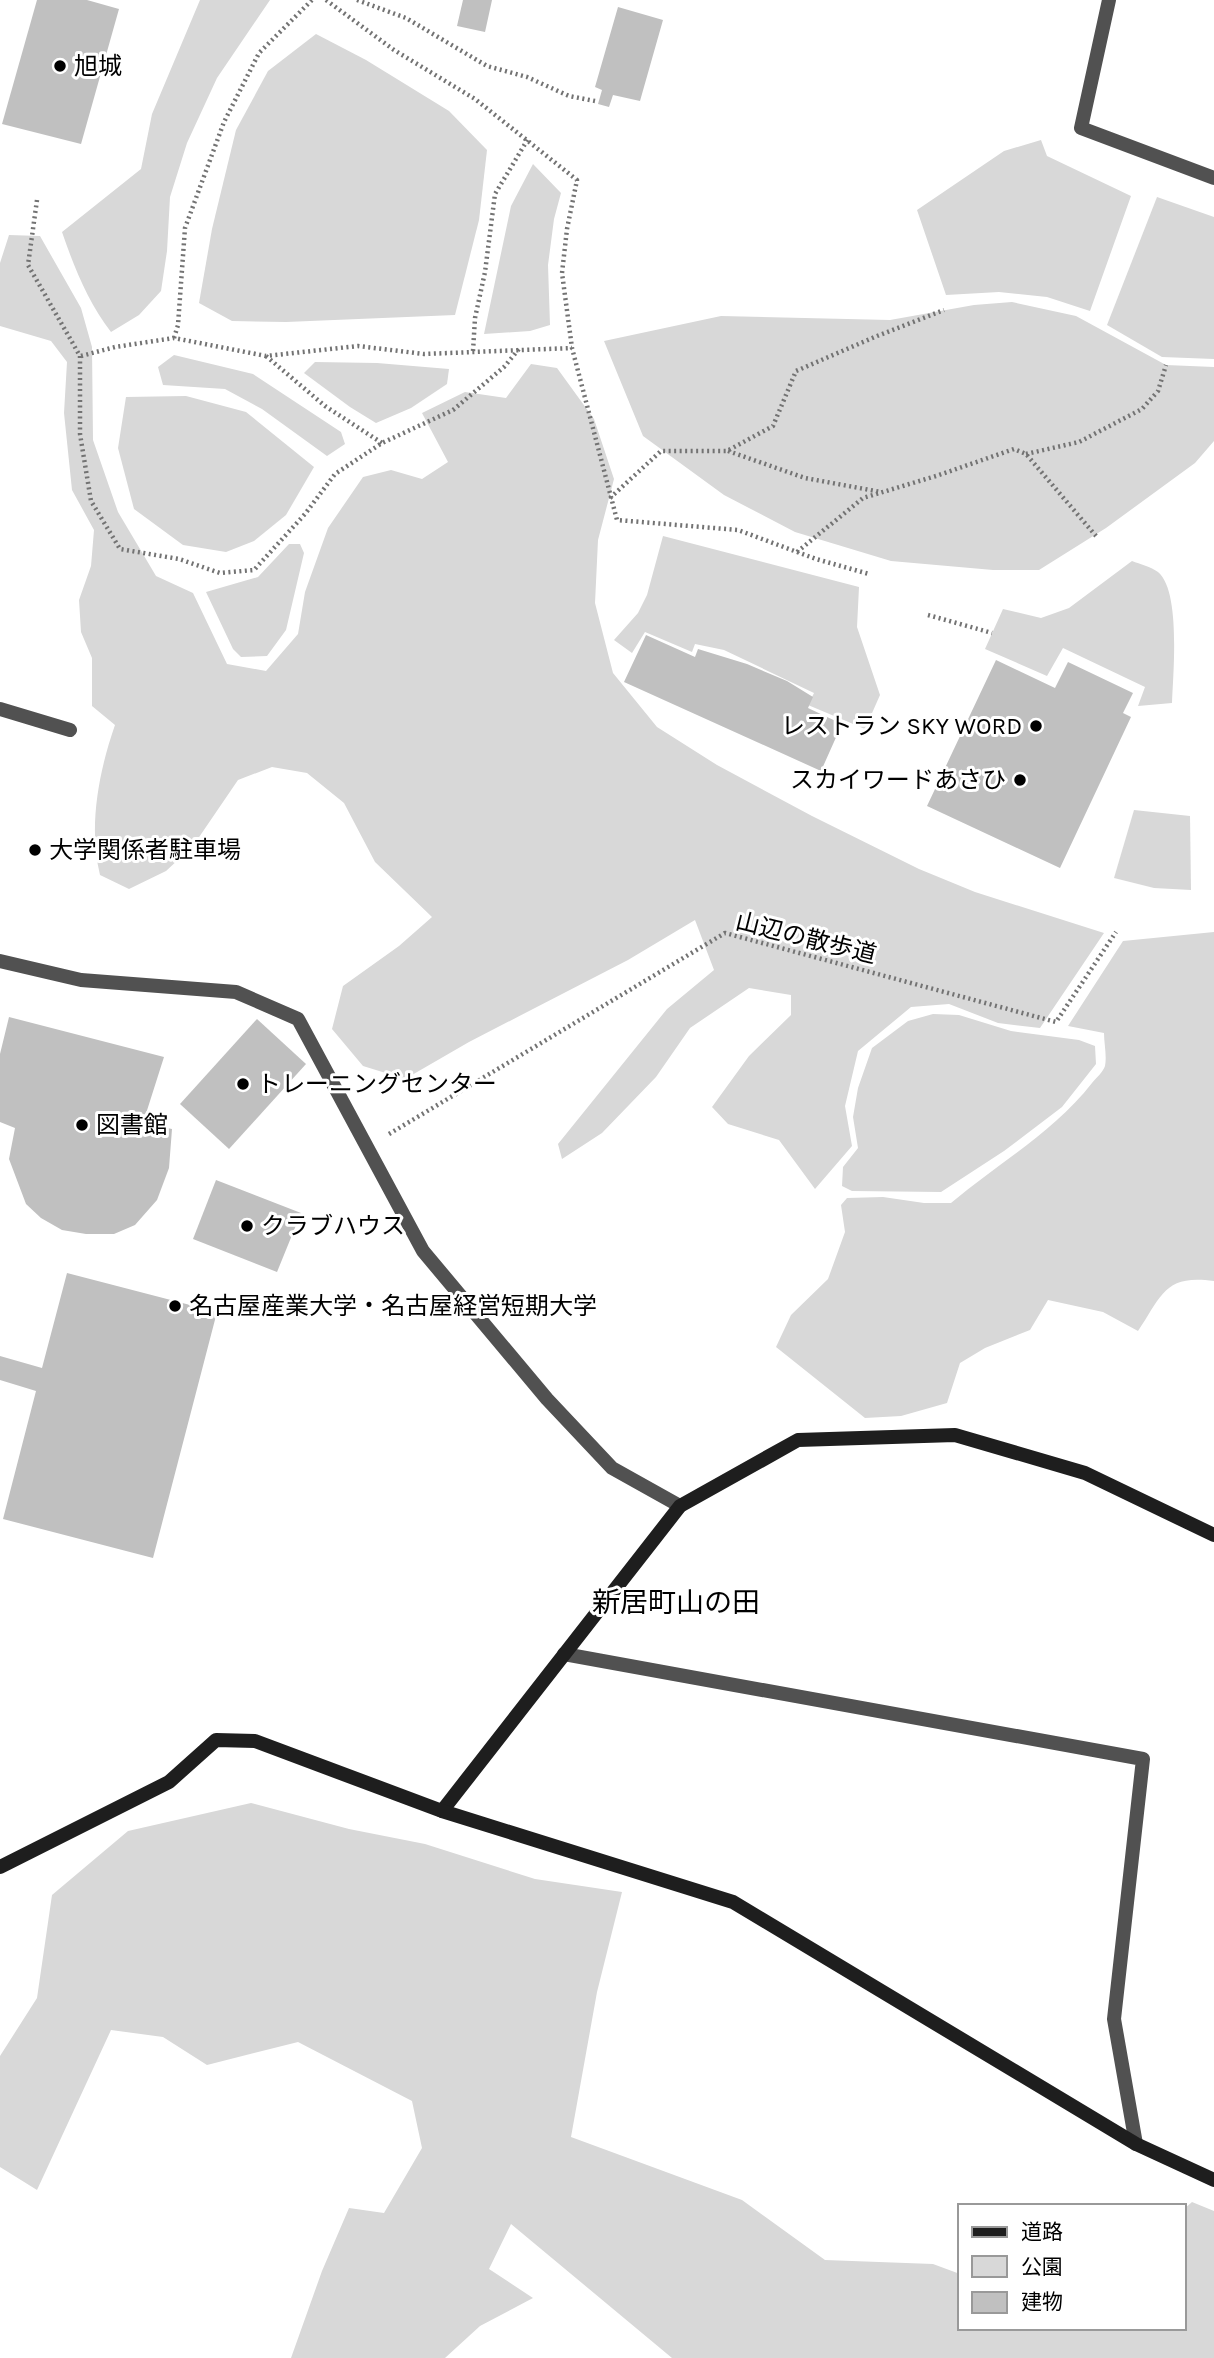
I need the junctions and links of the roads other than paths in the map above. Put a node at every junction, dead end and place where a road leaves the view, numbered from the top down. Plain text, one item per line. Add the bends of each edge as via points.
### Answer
1 (1109, 0) edge
2 (1214, 177) edge
3 (0, 709) edge
4 (70, 730) dead end
5 (0, 961) edge
6 (680, 1506) junction
7 (1214, 1535) edge
8 (564, 1654) junction
9 (442, 1811) junction
10 (0, 1867) edge
11 (1136, 2144) junction
12 (1214, 2180) edge

1 - 2 street via 1081,128
3 - 4 street
5 - 6 street via 80,981 236,992 298,1019 423,1251 547,1399 612,1468
6 - 7 street via 798,1440 956,1435 1085,1473
6 - 8 street
8 - 9 street
8 - 11 street via 1143,1759 1114,2019
9 - 10 street via 255,1741 216,1740 169,1782
9 - 11 street via 733,1902
11 - 12 street

